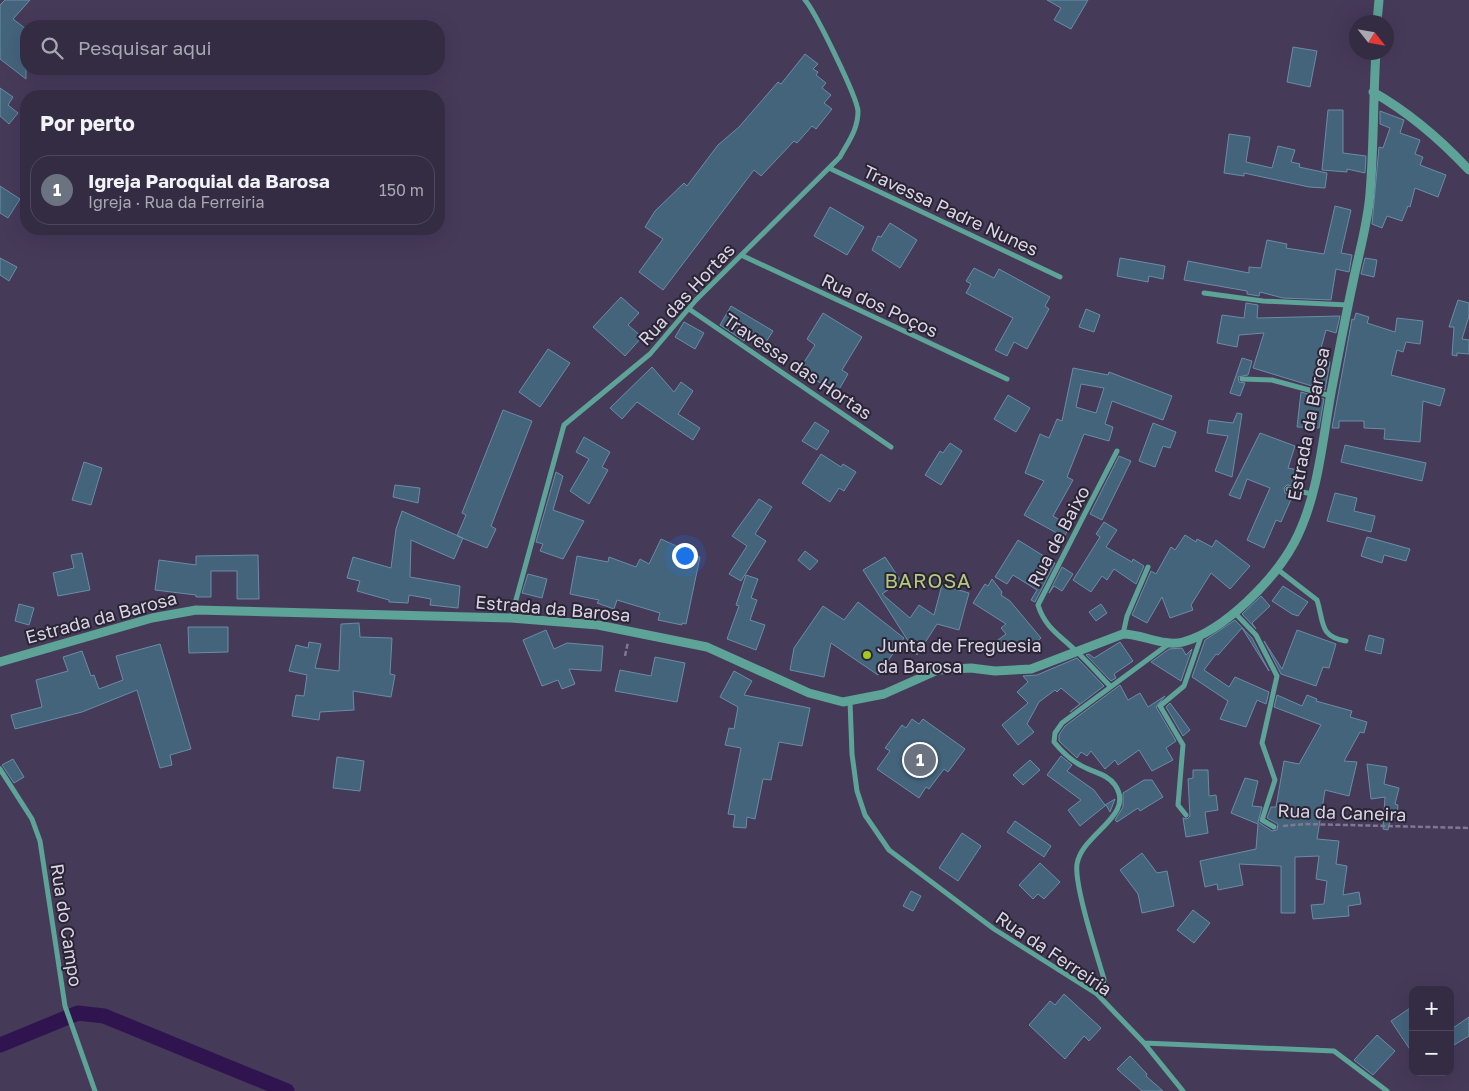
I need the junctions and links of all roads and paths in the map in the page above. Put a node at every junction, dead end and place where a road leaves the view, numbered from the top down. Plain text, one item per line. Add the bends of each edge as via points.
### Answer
1 (805, 0) edge
2 (1379, 0) edge
3 (1378, 15) edge
4 (1375, 60) edge
5 (1373, 92) junction
6 (829, 168) junction
7 (1469, 170) edge
8 (741, 255) junction
9 (1060, 277) dead end
10 (1204, 294) dead end
11 (1348, 305) junction
12 (689, 309) junction
13 (1007, 379) dead end
14 (1242, 379) dead end
15 (1331, 396) junction
16 (891, 447) dead end
17 (1117, 451) dead end
18 (1288, 489) dead end
19 (1312, 494) junction
20 (1148, 567) dead end
21 (1277, 569) junction
22 (1234, 612) junction
23 (512, 618) junction
24 (1123, 634) junction
25 (1202, 634) junction
26 (1346, 641) dead end
27 (1170, 643) junction
28 (1076, 651) junction
29 (0, 662) edge
30 (1110, 686) junction
31 (850, 701) junction
32 (0, 769) edge
33 (1186, 815) dead end
34 (1274, 827) joint
35 (1469, 828) edge
36 (1097, 994) junction
37 (1144, 1043) junction
38 (95, 1091) edge
39 (1183, 1091) edge
40 (1387, 1091) edge

1 - 6 street, Rua das Hortas via 827,37 858,109 856,130 840,157
2 - 3 street
4 - 5 street, Estrada da Barosa
5 - 7 street via 1419,122
5 - 11 street, Estrada da Barosa via 1370,193
6 - 8 street, Rua das Hortas
6 - 9 street, Travessa Padre Nunes
8 - 12 street, Rua das Hortas
8 - 13 street, Rua dos Poços
10 - 11 street
11 - 15 street, Estrada da Barosa
12 - 16 street, Travessa das Hortas
12 - 23 street, Rua das Hortas via 650,354 564,426
14 - 15 street via 1272,380
15 - 19 street, Estrada da Barosa
17 - 28 street, Rua de Baixo via 1038,605 1042,619 1050,629
18 - 19 street
19 - 21 street, Estrada da Barosa via 1294,543
20 - 24 street via 1127,616
21 - 22 street, Estrada da Barosa
21 - 26 street via 1317,600 1322,627 1327,634 1336,640
22 - 25 street, Estrada da Barosa
22 - 34 street, Rua da Caneira via 1256,635 1277,676 1262,743 1275,780 1262,820
23 - 29 street, Estrada da Barosa via 196,610 152,618
23 - 31 street, Estrada da Barosa via 598,625 707,647 809,693
24 - 27 street, Estrada da Barosa
24 - 28 street, Estrada da Barosa
25 - 27 street, Estrada da Barosa
25 - 33 street via 1184,686 1160,706 1183,745 1178,805
27 - 30 street
28 - 30 street
28 - 31 street, Estrada da Barosa via 1018,671 938,670 884,694
30 - 36 street via 1062,723 1055,732 1054,742 1064,755 1105,776 1115,785 1120,796 1119,810 1084,847 1077,864 1079,886 1104,979
31 - 36 street, Rua da Ferreiria via 856,791 865,815 889,850 994,928
32 - 38 street, Rua do Campo via 32,819 40,841 65,1006
34 - 35 path, Rua da Caneira via 1305,824
36 - 37 street, Rua da Ferreiria
37 - 39 street, Rua da Ferreiria
37 - 40 street via 1334,1051

